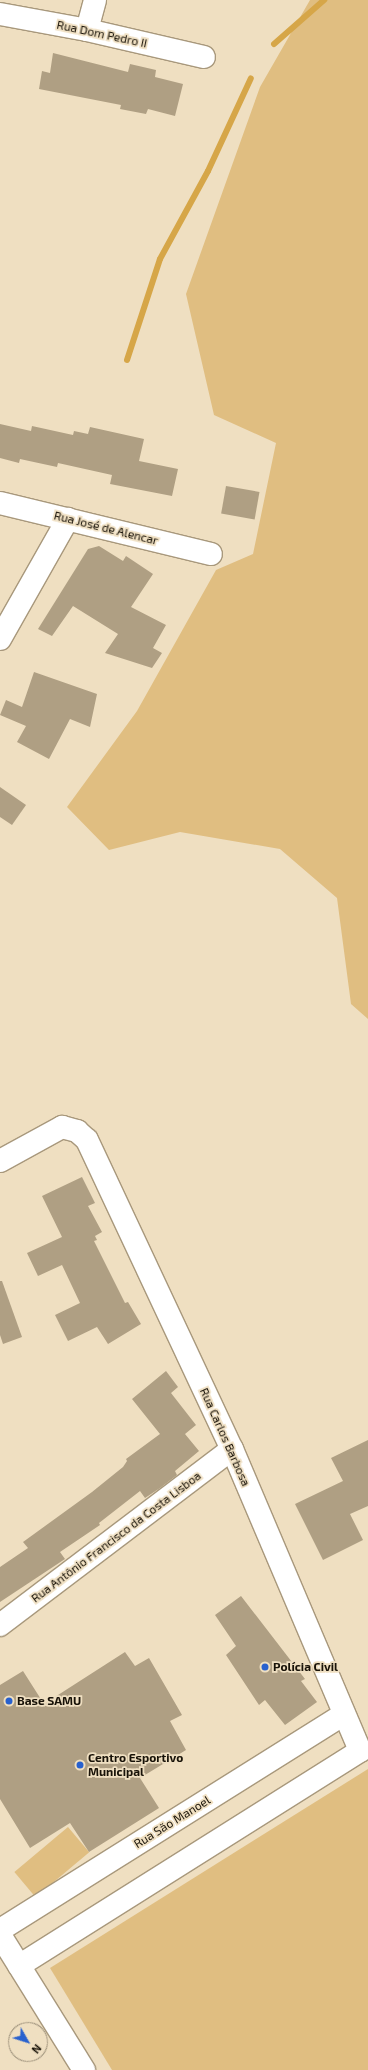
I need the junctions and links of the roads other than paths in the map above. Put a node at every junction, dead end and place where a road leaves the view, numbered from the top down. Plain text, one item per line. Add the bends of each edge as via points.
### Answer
1 (95, 0) edge
2 (0, 14) edge
3 (87, 30) junction
4 (204, 57) dead end
5 (0, 503) edge
6 (68, 519) junction
7 (211, 554) dead end
8 (0, 640) edge
9 (0, 1161) edge
10 (232, 1449) junction
11 (0, 1625) edge
12 (344, 1715) junction
13 (0, 1930) edge
14 (0, 1936) edge
15 (19, 1966) junction
16 (84, 2070) edge

1 - 3 street
2 - 3 street, Rua Dom Pedro II
3 - 4 street, Rua Dom Pedro II
5 - 6 street, Rua José de Alencar
6 - 7 street, Rua José de Alencar
6 - 8 street
9 - 10 street, Rua Carlos Barbosa via 62,1127 77,1131 87,1140
10 - 11 street, Rua Antônio Francisco da Costa Lisboa
10 - 12 street, Rua Carlos Barbosa
12 - 13 street, Rua São Manoel
12 - 15 street, Rua Carlos Barbosa via 360,1751
14 - 15 street
15 - 16 street

